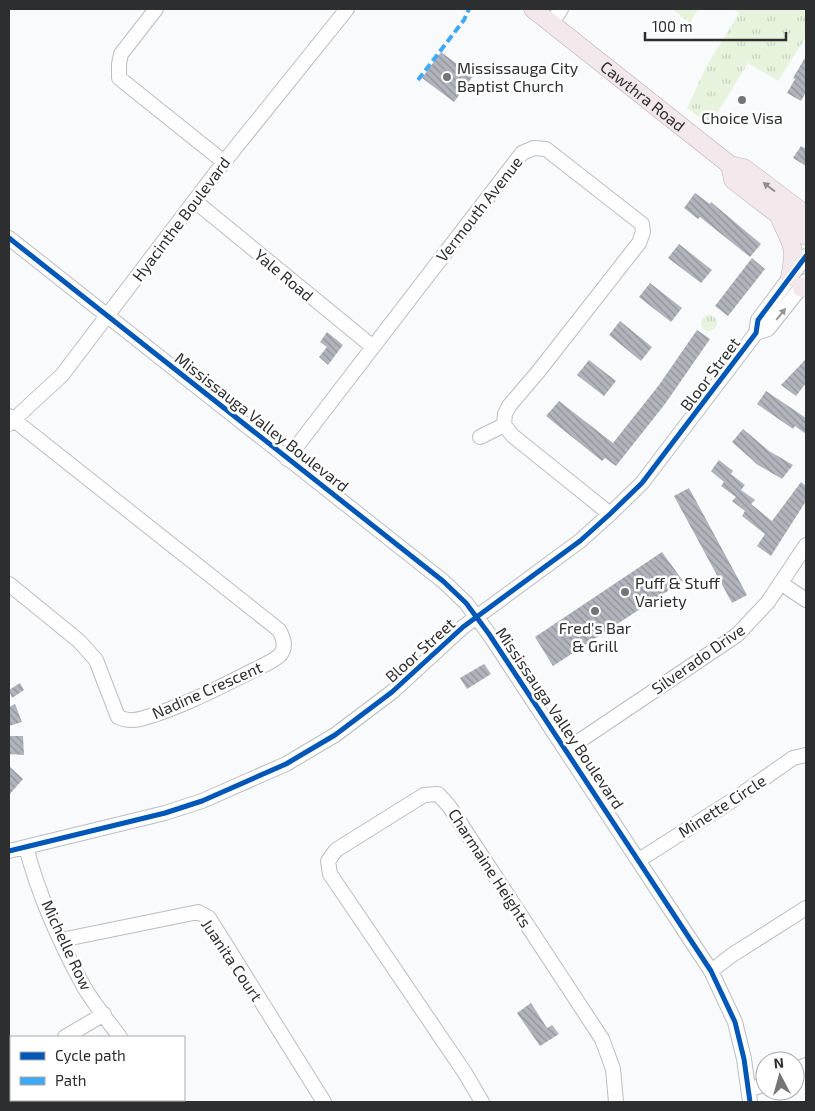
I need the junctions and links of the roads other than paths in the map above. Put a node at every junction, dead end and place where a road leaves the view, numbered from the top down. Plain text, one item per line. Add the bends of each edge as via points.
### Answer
1 (156, 9) edge
2 (346, 9) edge
3 (534, 9) edge
4 (561, 9) edge
5 (551, 24) junction
6 (224, 162) junction
7 (730, 165) junction
8 (196, 202) junction
9 (802, 208) edge
10 (779, 216) junction
11 (806, 236) edge
12 (9, 238) edge
13 (806, 256) edge
14 (801, 283) edge
15 (107, 316) junction
16 (373, 347) junction
17 (10, 420) edge
18 (504, 425) junction
19 (480, 437) dead end
20 (287, 459) junction
21 (610, 514) junction
22 (806, 545) edge
23 (9, 584) edge
24 (782, 584) junction
25 (806, 600) edge
26 (477, 617) junction
27 (566, 750) junction
28 (806, 755) edge
29 (26, 847) junction
30 (9, 851) edge
31 (639, 860) junction
32 (806, 908) edge
33 (61, 940) junction
34 (711, 971) junction
35 (104, 1014) junction
36 (67, 1036) edge
37 (119, 1036) edge
38 (750, 1096) edge
39 (324, 1102) edge
40 (482, 1102) edge
41 (616, 1102) edge

1 - 6 street via 121,54 119,78
2 - 6 street, Hyacinthe Boulevard
3 - 5 main road, Cawthra Road
4 - 5 street
5 - 7 main road, Cawthra Road
6 - 8 street, Hyacinthe Boulevard
9 -> 7 main road, Cawthra Road via 744,168
7 - 10 main road, Cawthra Road via 733,180
8 - 15 street, Hyacinthe Boulevard
8 - 16 street, Yale Road
10 - 11 main road, Cawthra Road
10 - 14 main road via 795,250
12 - 15 street, Mississauga Valley Boulevard
13 - 14 street, Bloor Street
14 - 21 street, Bloor Street via 768,329 756,333 642,483
15 - 17 street, Hyacinthe Boulevard via 62,375
15 - 20 street, Mississauga Valley Boulevard
16 - 18 street, Vermouth Avenue via 522,153 534,148 546,149 642,224 643,232 634,250 509,406
16 - 20 street, Vermouth Avenue
17 - 23 street, Nadine Crescent via 279,630 284,639 284,649 264,665 212,691 127,721 118,717 114,710 96,660 79,641
18 - 19 street
18 - 21 street via 513,436
20 - 26 street, Mississauga Valley Boulevard via 443,581
21 - 26 street, Bloor Street via 580,541
22 - 24 street, Silverado Drive
24 - 25 street
24 - 27 street, Silverado Drive via 737,635
26 - 27 street, Mississauga Valley Boulevard
26 - 29 street, Bloor Street via 356,720 286,764 192,804
27 - 31 street, Mississauga Valley Boulevard
28 - 31 street, Minette Circle via 793,758
29 - 30 street, Bloor Street
29 - 33 street, Michelle Row
31 - 34 street, Mississauga Valley Boulevard
32 - 34 street
33 - 35 street, Michelle Row via 85,988
33 - 39 street, Juanita Court via 198,912 209,918
34 - 38 street, Mississauga Valley Boulevard via 735,1022
35 - 36 street
35 - 37 street, Michelle Row
40 - 41 street, Charmaine Heights via 466,1073 330,874 328,861 336,850 424,795 438,794 449,806 602,1039 613,1069

